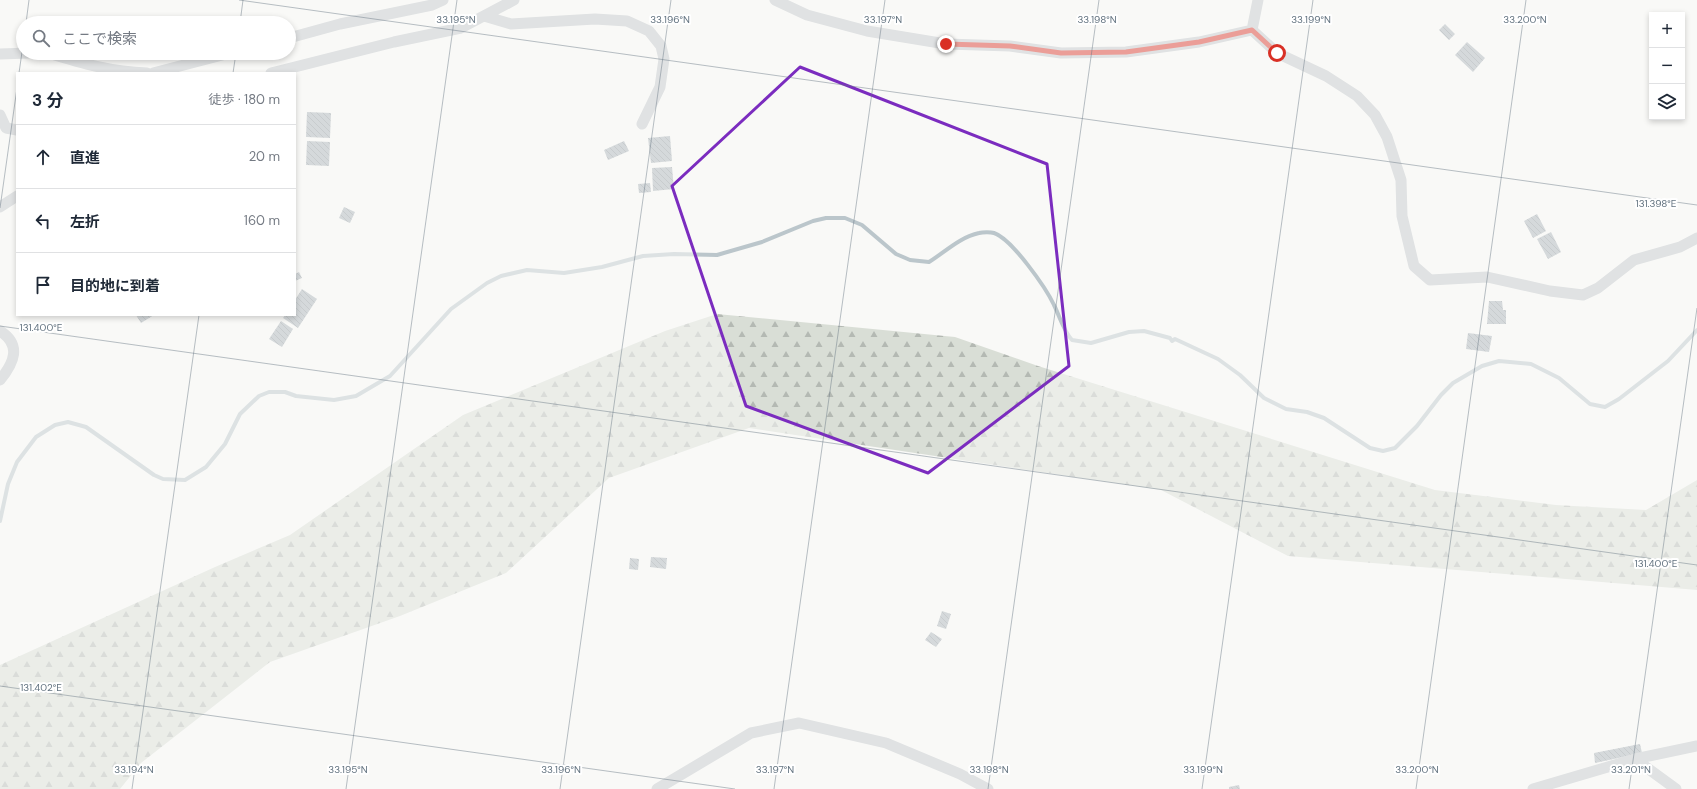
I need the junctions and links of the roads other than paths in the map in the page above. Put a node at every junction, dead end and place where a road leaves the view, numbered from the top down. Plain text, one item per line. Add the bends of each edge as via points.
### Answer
1 (443, 0) edge
2 (514, 0) edge
3 (775, 0) edge
4 (1258, 0) edge
5 (484, 16) junction
6 (1252, 30) junction
7 (296, 36) edge
8 (16, 53) edge
9 (0, 54) edge
10 (70, 60) edge
11 (203, 60) edge
12 (118, 72) edge
13 (157, 72) edge
14 (275, 72) edge
15 (0, 115) edge
16 (642, 124) dead end
17 (16, 130) edge
18 (16, 197) edge
19 (0, 207) edge
20 (1697, 238) edge
21 (0, 331) edge
22 (0, 380) edge
23 (1697, 746) edge
24 (1635, 759) junction
25 (658, 789) edge
26 (988, 789) edge
27 (1533, 789) edge
28 (1676, 789) edge

1 - 7 street via 432,5
2 - 5 street
3 - 6 street via 807,15 867,31 946,44 1010,46 1061,53 1126,52 1199,42
4 - 6 street
5 - 14 street via 461,28
5 - 16 street via 511,24 595,19 627,21 649,31 661,46 664,59 660,87
6 - 20 street via 1277,53 1326,76 1357,96 1375,115 1387,137 1401,180 1402,216 1414,266 1430,280 1487,277 1550,291 1583,295 1598,288 1634,260 1680,247
8 - 9 street
10 - 12 street
11 - 13 street
15 - 17 street via 6,128
18 - 19 street
21 - 22 street via 10,337 14,348 11,367
23 - 24 street
24 - 27 street
24 - 28 street
25 - 26 street via 752,733 799,723 886,743 960,774

